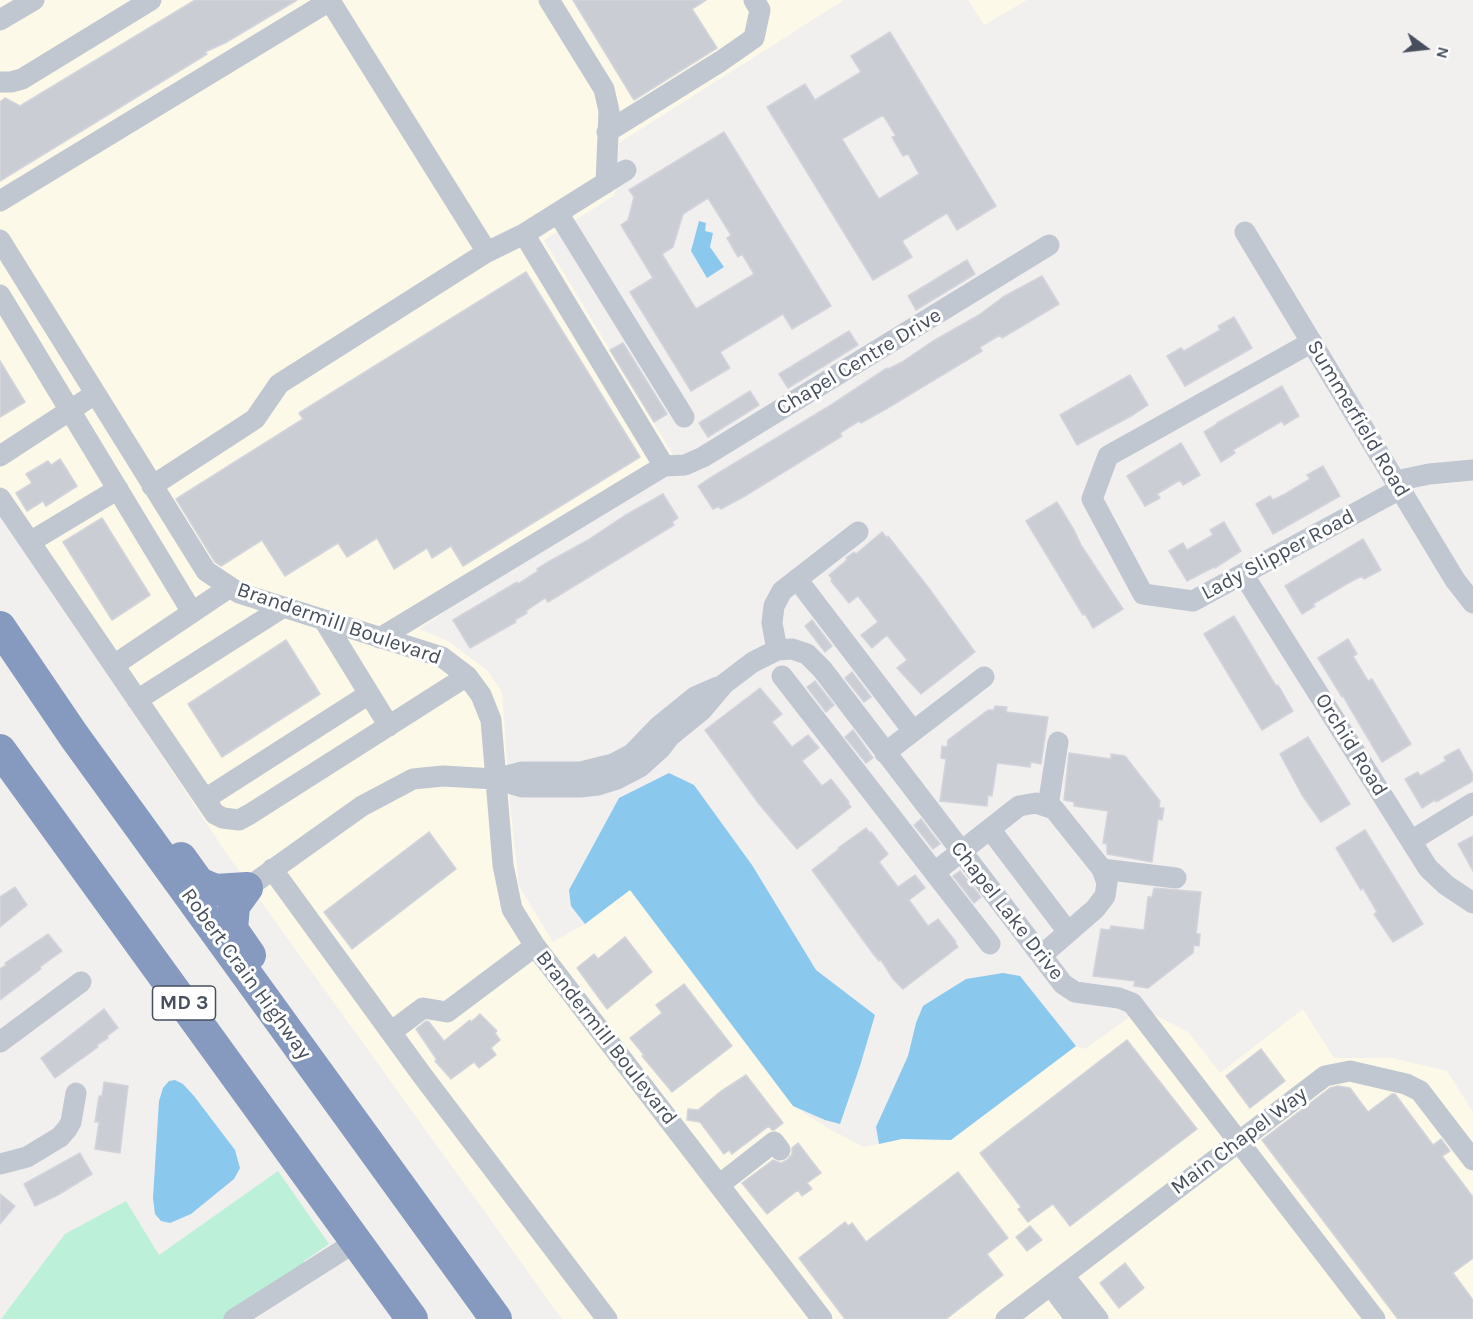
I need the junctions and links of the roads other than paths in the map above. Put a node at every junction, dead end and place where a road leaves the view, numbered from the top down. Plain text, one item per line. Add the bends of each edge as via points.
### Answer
1 (33, 0) edge
2 (151, 0) edge
3 (331, 0) edge
4 (549, 0) edge
5 (754, 0) edge
6 (0, 20) edge
7 (0, 82) edge
8 (607, 132) junction
9 (626, 170) dead end
10 (606, 183) junction
11 (0, 201) edge
12 (558, 213) junction
13 (1245, 232) dead end
14 (524, 234) junction
15 (1049, 245) dead end
16 (3, 252) edge
17 (487, 252) junction
18 (1, 300) edge
19 (1312, 342) junction
20 (95, 394) junction
21 (70, 410) junction
22 (684, 417) dead end
23 (0, 456) edge
24 (663, 466) junction
25 (1473, 470) edge
26 (1398, 485) junction
27 (152, 486) junction
28 (118, 489) junction
29 (0, 498) edge
30 (179, 528) junction
31 (858, 532) dead end
32 (30, 542) junction
33 (152, 547) junction
34 (1244, 574) junction
35 (797, 579) junction
36 (230, 587) junction
37 (1473, 603) edge
38 (282, 608) junction
39 (192, 612) junction
40 (326, 622) junction
41 (0, 627) edge
42 (380, 638) junction
43 (777, 650) junction
44 (114, 665) junction
45 (467, 676) junction
46 (782, 676) dead end
47 (984, 677) dead end
48 (369, 694) junction
49 (137, 700) junction
50 (854, 713) junction
51 (389, 726) junction
52 (913, 731) junction
53 (827, 732) junction
54 (75, 736) junction
55 (1058, 742) dead end
56 (0, 750) edge
57 (885, 753) junction
58 (495, 779) junction
59 (205, 799) junction
60 (1473, 803) edge
61 (1048, 806) junction
62 (990, 829) junction
63 (1411, 841) junction
64 (960, 851) junction
65 (272, 869) junction
66 (1102, 869) junction
67 (935, 872) junction
68 (1176, 878) dead end
69 (247, 888) junction
70 (1473, 903) edge
71 (1068, 932) junction
72 (990, 944) dead end
73 (535, 946) junction
74 (1042, 954) junction
75 (81, 982) dead end
76 (391, 1032) junction
77 (0, 1041) edge
78 (76, 1093) dead end
79 (1237, 1141) junction
80 (780, 1150) dead end
81 (1473, 1160) edge
82 (0, 1164) edge
83 (389, 1172) junction
84 (719, 1185) junction
85 (357, 1241) junction
86 (1058, 1281) junction
87 (478, 1293) junction
88 (234, 1319) edge
89 (412, 1319) edge
90 (496, 1319) edge
91 (502, 1319) edge
92 (607, 1319) edge
93 (822, 1319) edge
94 (1006, 1319) edge
95 (1076, 1319) edge
96 (1098, 1319) edge
97 (1375, 1319) edge

1 - 6 street
2 - 7 street via 22,79
3 - 11 street
3 - 17 street
4 - 8 street via 604,89 609,111
5 - 8 street via 759,10 754,38
8 - 10 street
9 - 10 street
10 - 12 street
12 - 14 street
12 - 22 street
13 - 19 street, Summerfield Road
14 - 17 street
14 - 24 street
15 - 24 street, Chapel Centre Drive via 703,457 685,465
16 - 20 street, Brandermill Boulevard
17 - 27 street via 279,384 255,419
18 - 21 street
19 - 26 street, Summerfield Road
19 - 34 street, Lady Slipper Road via 1108,456 1092,500 1143,594 1194,601
20 - 21 street
20 - 27 street, Brandermill Boulevard
21 - 23 street
21 - 28 street
24 - 42 street
25 - 26 street, Lady Slipper Road via 1429,474
26 - 34 street, Lady Slipper Road
26 - 37 street, Summerfield Road
27 - 30 street, Brandermill Boulevard
28 - 32 street
28 - 33 street
29 - 32 street
30 - 33 street
30 - 36 street, Brandermill Boulevard via 206,571
31 - 35 street
32 - 44 street
33 - 39 street
34 - 63 street, Orchid Road
35 - 43 street via 782,591 774,606 772,623
35 - 52 street
36 - 38 street, Brandermill Boulevard
36 - 39 street
38 - 40 street, Brandermill Boulevard
38 - 49 street
39 - 44 street
40 - 42 street, Brandermill Boulevard
40 - 48 street
41 - 54 highway, Robert Crain Highway
42 - 45 street, Brandermill Boulevard via 442,657
43 - 50 street, Chapel Lake Drive via 807,654
43 - 58 street via 724,684 702,710 640,767 618,778 580,787 522,787
44 - 49 street
45 - 51 street
45 - 58 street, Brandermill Boulevard via 481,694 491,720
46 - 53 street
47 - 52 street
48 - 51 street
48 - 59 street
49 - 59 street
50 - 53 street
50 - 57 street, Chapel Lake Drive
51 - 59 street via 239,820 216,814
52 - 57 street
53 - 67 street
54 - 69 highway via 156,824 199,883 215,890
54 - 83 highway, Robert Crain Highway
55 - 61 street
56 - 85 highway, MD 3
57 - 64 street, Chapel Lake Drive
58 - 65 street via 413,779 362,806
58 - 73 street, Brandermill Boulevard via 503,865 512,909
60 - 63 street
61 - 62 street via 1019,806
61 - 66 street
62 - 64 street
62 - 71 street
63 - 70 street, Orchid Road via 1428,868
64 - 67 street
64 - 74 street, Chapel Lake Drive
65 - 69 street
65 - 76 street
66 - 68 street
66 - 71 street via 1107,883 1105,896
67 - 72 street
69 - 83 highway via 234,906 232,929 345,1085
71 - 74 street
73 - 76 street via 447,1012 423,1008
73 - 84 street, Brandermill Boulevard
74 - 79 street, Chapel Lake Drive via 1063,984 1075,992 1132,1003
75 - 77 street
76 - 92 street
78 - 82 street via 71,1122 60,1137 27,1157
79 - 81 street, Main Chapel Way via 1325,1076 1350,1071 1420,1091
79 - 86 street, Main Chapel Way
79 - 97 street, Chapel Lake Drive
80 - 84 street via 774,1142
83 - 87 highway, Robert Crain Highway
84 - 93 street, Brandermill Boulevard
85 - 88 street
85 - 89 highway, MD 3
86 - 94 street, Main Chapel Way
86 - 95 street
86 - 96 street
87 - 90 highway, Robert Crain Highway
87 - 91 street

